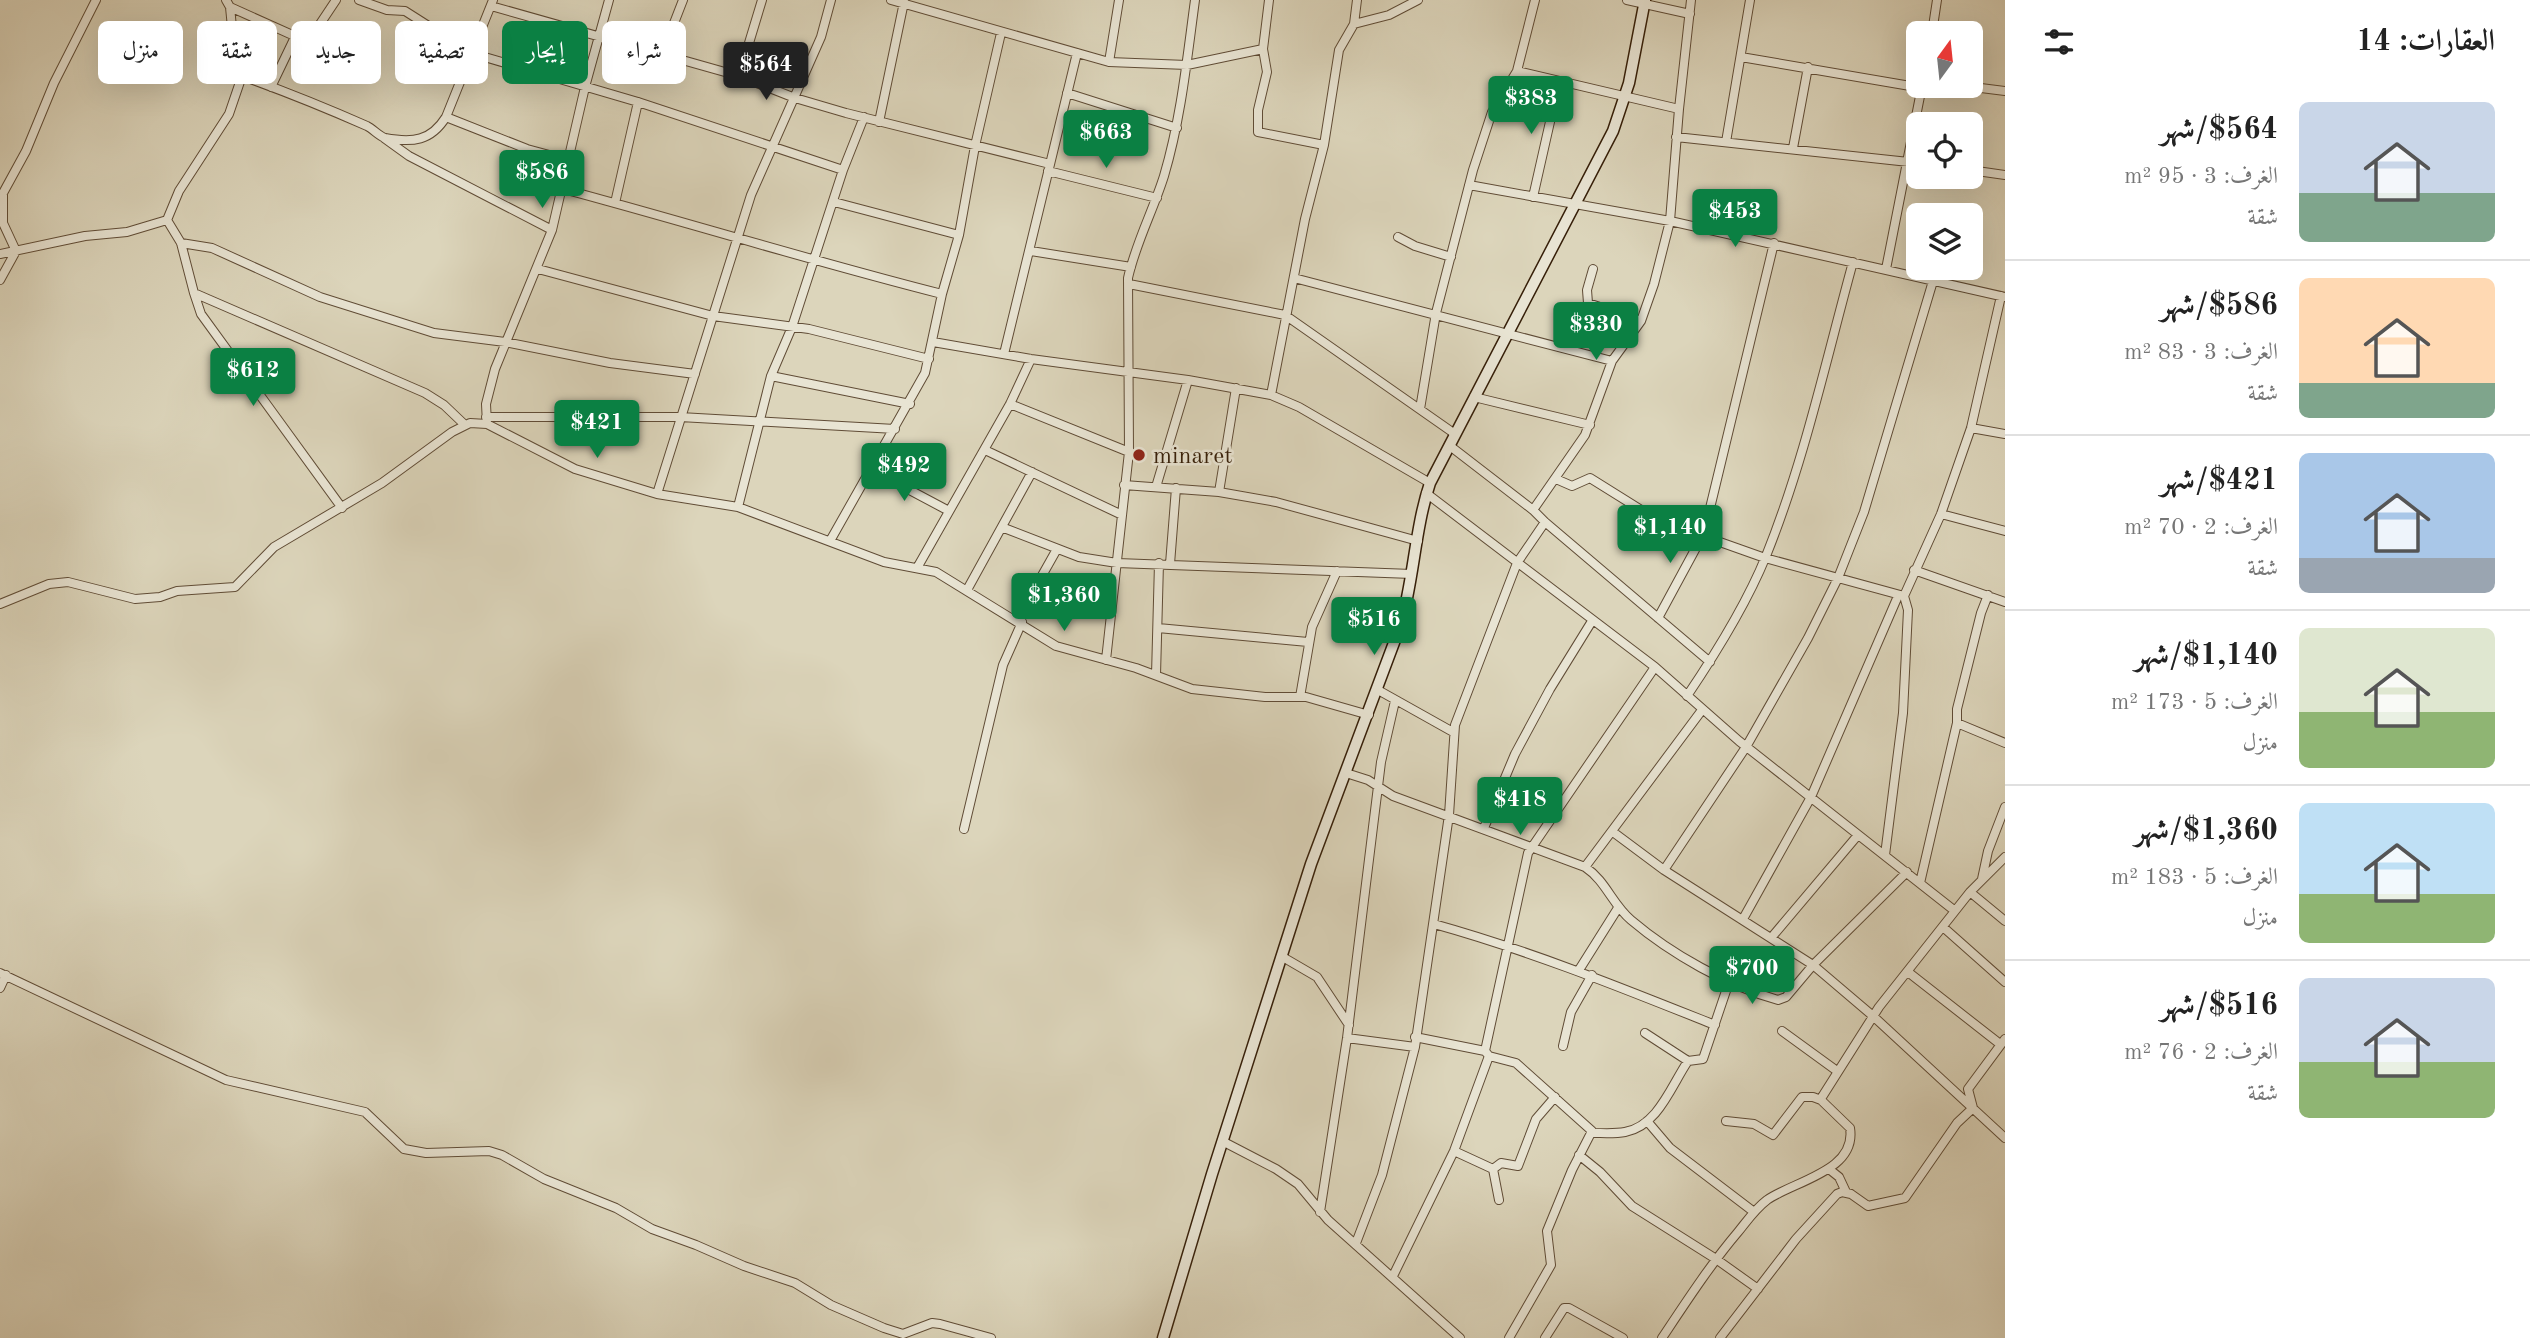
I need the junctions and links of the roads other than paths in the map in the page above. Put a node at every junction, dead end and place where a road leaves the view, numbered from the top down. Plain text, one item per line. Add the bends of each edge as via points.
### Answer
1 (96, 0) edge
2 (336, 0) edge
3 (359, 0) edge
4 (609, 0) edge
5 (683, 0) edge
6 (762, 0) edge
7 (831, 0) edge
8 (891, 0) edge
9 (1119, 0) edge
10 (1195, 0) edge
11 (1269, 0) edge
12 (1357, 0) edge
13 (1418, 0) edge
14 (1535, 0) edge
15 (1627, 0) edge
16 (1691, 0) edge
17 (1750, 0) edge
18 (1937, 0) edge
19 (904, 2) junction
20 (1644, 2) edge
21 (228, 3) edge
22 (492, 3) edge
23 (922, 4) edge
24 (1690, 14) junction
25 (230, 21) edge
26 (323, 21) edge
27 (421, 21) edge
28 (484, 21) edge
29 (675, 21) edge
30 (1934, 21) edge
31 (1354, 24) junction
32 (1001, 33) junction
33 (291, 35) edge
34 (599, 36) junction
35 (602, 37) edge
36 (291, 45) edge
37 (1263, 49) junction
38 (1077, 53) junction
39 (1741, 57) junction
40 (488, 58) edge
41 (686, 61) edge
42 (1109, 62) junction
43 (1186, 65) junction
44 (1808, 67) junction
45 (1517, 71) junction
46 (739, 76) junction
47 (1559, 82) junction
48 (239, 84) edge
49 (263, 84) edge
50 (459, 84) edge
51 (1906, 84) edge
52 (271, 87) junction
53 (584, 87) junction
54 (1983, 88) edge
55 (2005, 91) edge
56 (1067, 93) junction
57 (1625, 96) junction
58 (795, 98) junction
59 (638, 102) junction
60 (1679, 110) junction
61 (446, 117) junction
62 (864, 117) junction
63 (879, 122) junction
64 (1177, 128) junction
65 (1676, 137) junction
66 (384, 138) junction
67 (1726, 142) junction
68 (1324, 145) junction
69 (975, 146) junction
70 (772, 148) junction
71 (1793, 148) junction
72 (568, 160) junction
73 (1906, 162) edge
74 (1049, 167) junction
75 (843, 170) junction
76 (1906, 172) edge
77 (1983, 172) edge
78 (2005, 175) edge
79 (1469, 185) junction
80 (563, 189) junction
81 (1533, 197) junction
82 (1157, 198) junction
83 (834, 202) junction
84 (615, 203) junction
85 (1576, 204) junction
86 (167, 220) junction
87 (1670, 221) junction
88 (552, 230) junction
89 (959, 235) junction
90 (739, 237) junction
91 (1398, 237) dead end
92 (181, 243) junction
93 (1774, 243) junction
94 (16, 251) junction
95 (1031, 251) junction
96 (0, 254) edge
97 (1451, 257) junction
98 (813, 262) junction
99 (1853, 262) junction
100 (1130, 267) junction
101 (538, 269) junction
102 (1593, 269) dead end
103 (1886, 269) junction
104 (1294, 278) junction
105 (0, 280) edge
106 (1933, 281) junction
107 (1129, 284) junction
108 (194, 293) junction
109 (942, 294) junction
110 (2003, 297) edge
111 (1436, 313) junction
112 (713, 316) junction
113 (1285, 316) junction
114 (1641, 321) junction
115 (792, 327) junction
116 (1507, 333) junction
117 (505, 342) junction
118 (933, 342) junction
119 (1004, 355) junction
120 (929, 359) junction
121 (1031, 359) junction
122 (1612, 361) junction
123 (1129, 372) junction
124 (695, 373) junction
125 (771, 376) junction
126 (1188, 380) junction
127 (1236, 388) junction
128 (1271, 395) junction
129 (1474, 397) junction
130 (910, 404) junction
131 (1010, 404) junction
132 (1420, 409) junction
133 (680, 417) junction
134 (487, 421) junction
135 (760, 422) junction
136 (465, 425) junction
137 (1590, 425) junction
138 (1971, 428) junction
139 (895, 429) junction
140 (1455, 434) junction
141 (2005, 434) edge
142 (1450, 446) junction
143 (985, 450) junction
144 (1129, 452) junction
145 (872, 470) junction
146 (1032, 472) junction
147 (1556, 479) junction
148 (1124, 485) junction
149 (1156, 486) junction
150 (1176, 488) junction
151 (1428, 488) junction
152 (1219, 492) junction
153 (657, 494) junction
154 (738, 507) junction
155 (342, 508) junction
156 (1533, 510) junction
157 (949, 511) junction
158 (1941, 514) junction
159 (1122, 515) junction
160 (1706, 520) junction
161 (1545, 523) junction
162 (1003, 528) junction
163 (2005, 531) edge
164 (1703, 536) junction
165 (830, 541) junction
166 (1418, 541) junction
167 (1057, 549) junction
168 (1765, 558) junction
169 (1117, 563) junction
170 (1160, 564) junction
171 (1170, 564) junction
172 (1517, 564) junction
173 (917, 568) junction
174 (1914, 570) junction
175 (1338, 571) junction
176 (1412, 574) junction
177 (1838, 578) junction
178 (967, 590) junction
179 (1988, 595) junction
180 (1901, 596) junction
181 (2005, 602) edge
182 (0, 604) edge
183 (1658, 618) junction
184 (1019, 621) junction
185 (1592, 621) junction
186 (1158, 628) junction
187 (1308, 642) junction
188 (1106, 660) junction
189 (1710, 662) junction
190 (1655, 667) junction
191 (1156, 675) junction
192 (1378, 690) junction
193 (1300, 696) junction
194 (1687, 696) junction
195 (1395, 701) junction
196 (1702, 710) junction
197 (1369, 715) junction
198 (1957, 723) junction
199 (1453, 732) junction
200 (2005, 743) edge
201 (1746, 747) junction
202 (1346, 773) junction
203 (1378, 788) junction
204 (1811, 797) junction
205 (2005, 807) edge
206 (1449, 815) junction
207 (1484, 828) junction
208 (964, 829) dead end
209 (1613, 832) junction
210 (1858, 835) junction
211 (1532, 846) junction
212 (1885, 855) junction
213 (2005, 857) edge
214 (1585, 867) junction
215 (1664, 870) junction
216 (1907, 872) junction
217 (1982, 879) junction
218 (1920, 883) junction
219 (1970, 892) junction
220 (1618, 908) junction
221 (1955, 911) junction
222 (1743, 919) junction
223 (2005, 921) edge
224 (1434, 924) junction
225 (1943, 927) junction
226 (1771, 938) junction
227 (1507, 944) junction
228 (1281, 956) junction
229 (1813, 965) junction
230 (1579, 970) junction
231 (1908, 972) junction
232 (3, 974) edge
233 (1592, 975) junction
234 (1729, 982) junction
235 (2005, 982) edge
236 (0, 988) edge
237 (1874, 1016) junction
238 (1349, 1025) junction
239 (1715, 1026) junction
240 (1782, 1031) dead end
241 (1646, 1033) dead end
242 (1415, 1037) junction
243 (1347, 1038) junction
244 (2002, 1042) edge
245 (1563, 1046) dead end
246 (1415, 1047) junction
247 (1487, 1053) junction
248 (1688, 1061) junction
249 (1838, 1071) junction
250 (1555, 1097) junction
251 (1821, 1100) junction
252 (1973, 1108) junction
253 (1647, 1121) junction
254 (1726, 1121) dead end
255 (1592, 1133) junction
256 (2003, 1133) edge
257 (1222, 1141) junction
258 (1454, 1151) junction
259 (1579, 1155) junction
260 (1829, 1168) junction
261 (1493, 1169) junction
262 (1846, 1192) junction
263 (1499, 1200) dead end
264 (1320, 1212) junction
265 (1754, 1212) junction
266 (1356, 1243) junction
267 (1716, 1259) junction
268 (1393, 1276) junction
269 (1758, 1289) junction
270 (991, 1338) edge
271 (1163, 1338) edge
272 (1460, 1338) edge
273 (1509, 1338) edge
274 (1545, 1338) edge
275 (1623, 1338) edge
276 (1662, 1338) edge
277 (1720, 1338) edge

1 - 94 street via 4,193 3,223
2 - 26 street
3 - 27 street via 405,11
4 - 34 street
5 - 29 street
6 - 46 street
7 - 58 street
8 - 19 street
9 - 42 street
10 - 43 street
11 - 37 street
12 - 31 street
13 - 31 street via 1390,15
14 - 45 street
15 - 20 street
16 - 24 street
17 - 39 street
18 - 30 street
19 - 23 street
19 - 63 street
20 - 24 street
20 - 57 street
21 - 25 street
21 - 33 street
22 - 28 street
22 - 34 street
23 - 32 street
24 - 60 street
31 - 68 street via 1339,50
32 - 38 street
32 - 69 street
34 - 35 street
34 - 53 street
36 - 52 street
37 - 43 street
37 - 68 street via 1267,72 1258,132
38 - 42 street
38 - 56 street
39 - 44 street
39 - 67 street
40 - 53 street
41 - 46 street
42 - 43 street
43 - 64 street
44 - 51 street
44 - 71 street
45 - 47 street
45 - 79 street via 1492,112
46 - 58 street
47 - 57 street
47 - 81 street
48 - 86 street via 229,114 179,191
49 - 52 street
50 - 61 street
52 - 66 street via 371,127
53 - 59 street
53 - 72 street
54 - 55 street
56 - 64 street
56 - 74 street
57 - 60 street
57 - 85 street via 1613,131
58 - 62 street
58 - 70 street
59 - 70 street
59 - 84 street
60 - 65 street
61 - 66 street via 436,132 424,138
61 - 72 street
62 - 63 street
62 - 75 street
63 - 69 street
64 - 82 street
65 - 67 street
65 - 87 street
66 - 88 street via 409,156
67 - 71 street
68 - 104 street
69 - 74 street
69 - 89 street
70 - 75 street
70 - 90 street
71 - 73 street
72 - 80 street
74 - 82 street
74 - 95 street
75 - 83 street
76 - 103 street
77 - 78 street
79 - 81 street
79 - 97 street
80 - 84 street
80 - 88 street
81 - 85 street
82 - 100 street
83 - 89 street
83 - 98 street
84 - 90 street
85 - 87 street
85 - 116 street
86 - 92 street
86 - 94 street via 127,232
87 - 93 street
87 - 114 street
88 - 101 street
89 - 109 street
90 - 98 street
90 - 112 street
91 - 97 street
92 - 108 street
92 - 117 street via 212,248 320,297 434,333
93 - 99 street
93 - 160 street
94 - 96 street
94 - 105 street
95 - 100 street
95 - 119 street
97 - 111 street
98 - 109 street
98 - 115 street
99 - 103 street
99 - 168 street
100 - 107 street
101 - 112 street
101 - 117 street
102 - 114 street via 1588,303
103 - 106 street
104 - 111 street
104 - 113 street
106 - 110 street
106 - 177 street via 1864,512
107 - 113 street
107 - 123 street
108 - 136 street via 425,393
108 - 155 street via 201,314
109 - 118 street
110 - 138 street
111 - 116 street
111 - 132 street
112 - 115 street
112 - 124 street
113 - 128 street
113 - 132 street
114 - 122 street
115 - 120 street
115 - 125 street
116 - 122 street
116 - 129 street
117 - 124 street via 601,362
117 - 134 street via 489,390
118 - 119 street
118 - 120 street
119 - 121 street
120 - 130 street
121 - 123 street
121 - 131 street
122 - 137 street
123 - 126 street
123 - 144 street
124 - 133 street
125 - 130 street
125 - 135 street
126 - 127 street
126 - 149 street
127 - 128 street
127 - 152 street
128 - 151 street via 1299,407
129 - 137 street
129 - 140 street
130 - 139 street
131 - 143 street
131 - 144 street
132 - 140 street
133 - 134 street
133 - 135 street
133 - 153 street
134 - 136 street
134 - 153 street via 566,465
135 - 139 street
135 - 154 street
136 - 155 street
137 - 147 street
138 - 141 street
138 - 158 street
139 - 145 street
140 - 142 street
142 - 151 street
142 - 156 street
143 - 146 street
143 - 157 street
144 - 148 street
145 - 157 street
145 - 165 street
146 - 159 street
146 - 162 street
147 - 156 street
147 - 164 street via 1572,486 1590,478 1661,523
148 - 149 street
148 - 159 street
149 - 150 street
150 - 152 street
150 - 171 street
151 - 166 street
151 - 172 street
152 - 166 street via 1301,507
153 - 154 street
154 - 165 street
155 - 182 street via 274,547 235,587 135,599 68,582 49,584
156 - 161 street
157 - 173 street
158 - 163 street
158 - 174 street
159 - 169 street
160 - 164 street
160 - 168 street via 1717,541
161 - 172 street
161 - 183 street
162 - 167 street
162 - 178 street
164 - 183 street
165 - 173 street via 895,566
166 - 176 street
167 - 169 street
167 - 184 street
168 - 177 street
168 - 189 street
169 - 170 street
169 - 188 street
170 - 171 street
170 - 186 street
171 - 175 street
172 - 185 street
172 - 199 street
173 - 178 street via 936,572
174 - 179 street
174 - 180 street via 1909,590
175 - 176 street
175 - 187 street
176 - 192 street via 1401,624
177 - 180 street
177 - 201 street
178 - 184 street
179 - 181 street
179 - 198 street via 1956,709
180 - 204 street
180 - 212 street via 1908,610 1903,713
183 - 189 street
184 - 188 street via 1056,646
184 - 208 street via 1003,665
185 - 190 street
185 - 207 street via 1515,754
186 - 187 street
186 - 191 street
187 - 193 street
188 - 191 street
189 - 194 street
190 - 194 street
190 - 211 street
191 - 193 street via 1215,692
192 - 195 street
192 - 197 street
193 - 197 street
194 - 196 street
195 - 199 street
195 - 203 street
196 - 201 street
196 - 209 street
197 - 202 street
198 - 200 street
198 - 218 street
199 - 206 street
201 - 204 street
201 - 215 street
202 - 203 street
202 - 228 street
203 - 206 street
203 - 238 street
204 - 210 street
204 - 222 street
205 - 217 street
206 - 207 street
206 - 224 street
207 - 211 street
209 - 214 street
209 - 215 street
210 - 212 street
210 - 226 street
211 - 214 street
211 - 227 street
212 - 216 street
213 - 217 street
214 - 220 street via 1603,882
215 - 222 street
216 - 218 street
216 - 229 street
217 - 219 street
218 - 221 street
219 - 221 street
219 - 223 street
220 - 230 street
220 - 234 street via 1646,931
221 - 225 street
222 - 226 street
224 - 227 street
224 - 242 street
225 - 231 street
225 - 235 street
226 - 229 street
227 - 230 street
227 - 247 street
228 - 238 street via 1317,977
228 - 257 street
229 - 234 street via 1779,1000
229 - 237 street
230 - 233 street
231 - 237 street
231 - 244 street
232 - 236 street
232 - 270 street via 226,1080 365,1112 404,1149 502,1155 652,1229 795,1283 831,1305 896,1332 909,1333 932,1323
233 - 239 street
233 - 245 street via 1571,1012
234 - 239 street
237 - 249 street
237 - 252 street
238 - 243 street
239 - 248 street via 1703,1059
240 - 249 street
241 - 248 street
242 - 246 street
242 - 247 street
243 - 246 street
243 - 264 street
244 - 252 street via 1968,1089
246 - 266 street via 1382,1175
247 - 250 street via 1516,1063
247 - 258 street
248 - 253 street via 1663,1105
249 - 251 street
250 - 255 street
250 - 261 street via 1536,1119 1518,1166 1501,1163
251 - 254 street via 1802,1097 1773,1135 1754,1124
251 - 260 street via 1852,1134 1845,1156
252 - 256 street
252 - 262 street via 1957,1123 1905,1198 1868,1206
253 - 255 street via 1623,1133
253 - 265 street via 1670,1148
255 - 259 street
257 - 264 street via 1289,1177
257 - 271 street
258 - 261 street
258 - 268 street
259 - 267 street via 1632,1206
259 - 273 street via 1546,1234 1551,1265
260 - 262 street
260 - 265 street via 1770,1198
261 - 263 street
262 - 269 street via 1837,1195 1809,1224
264 - 266 street
265 - 267 street
266 - 268 street
267 - 269 street
267 - 276 street
268 - 272 street
269 - 277 street
274 - 275 street via 1564,1308

